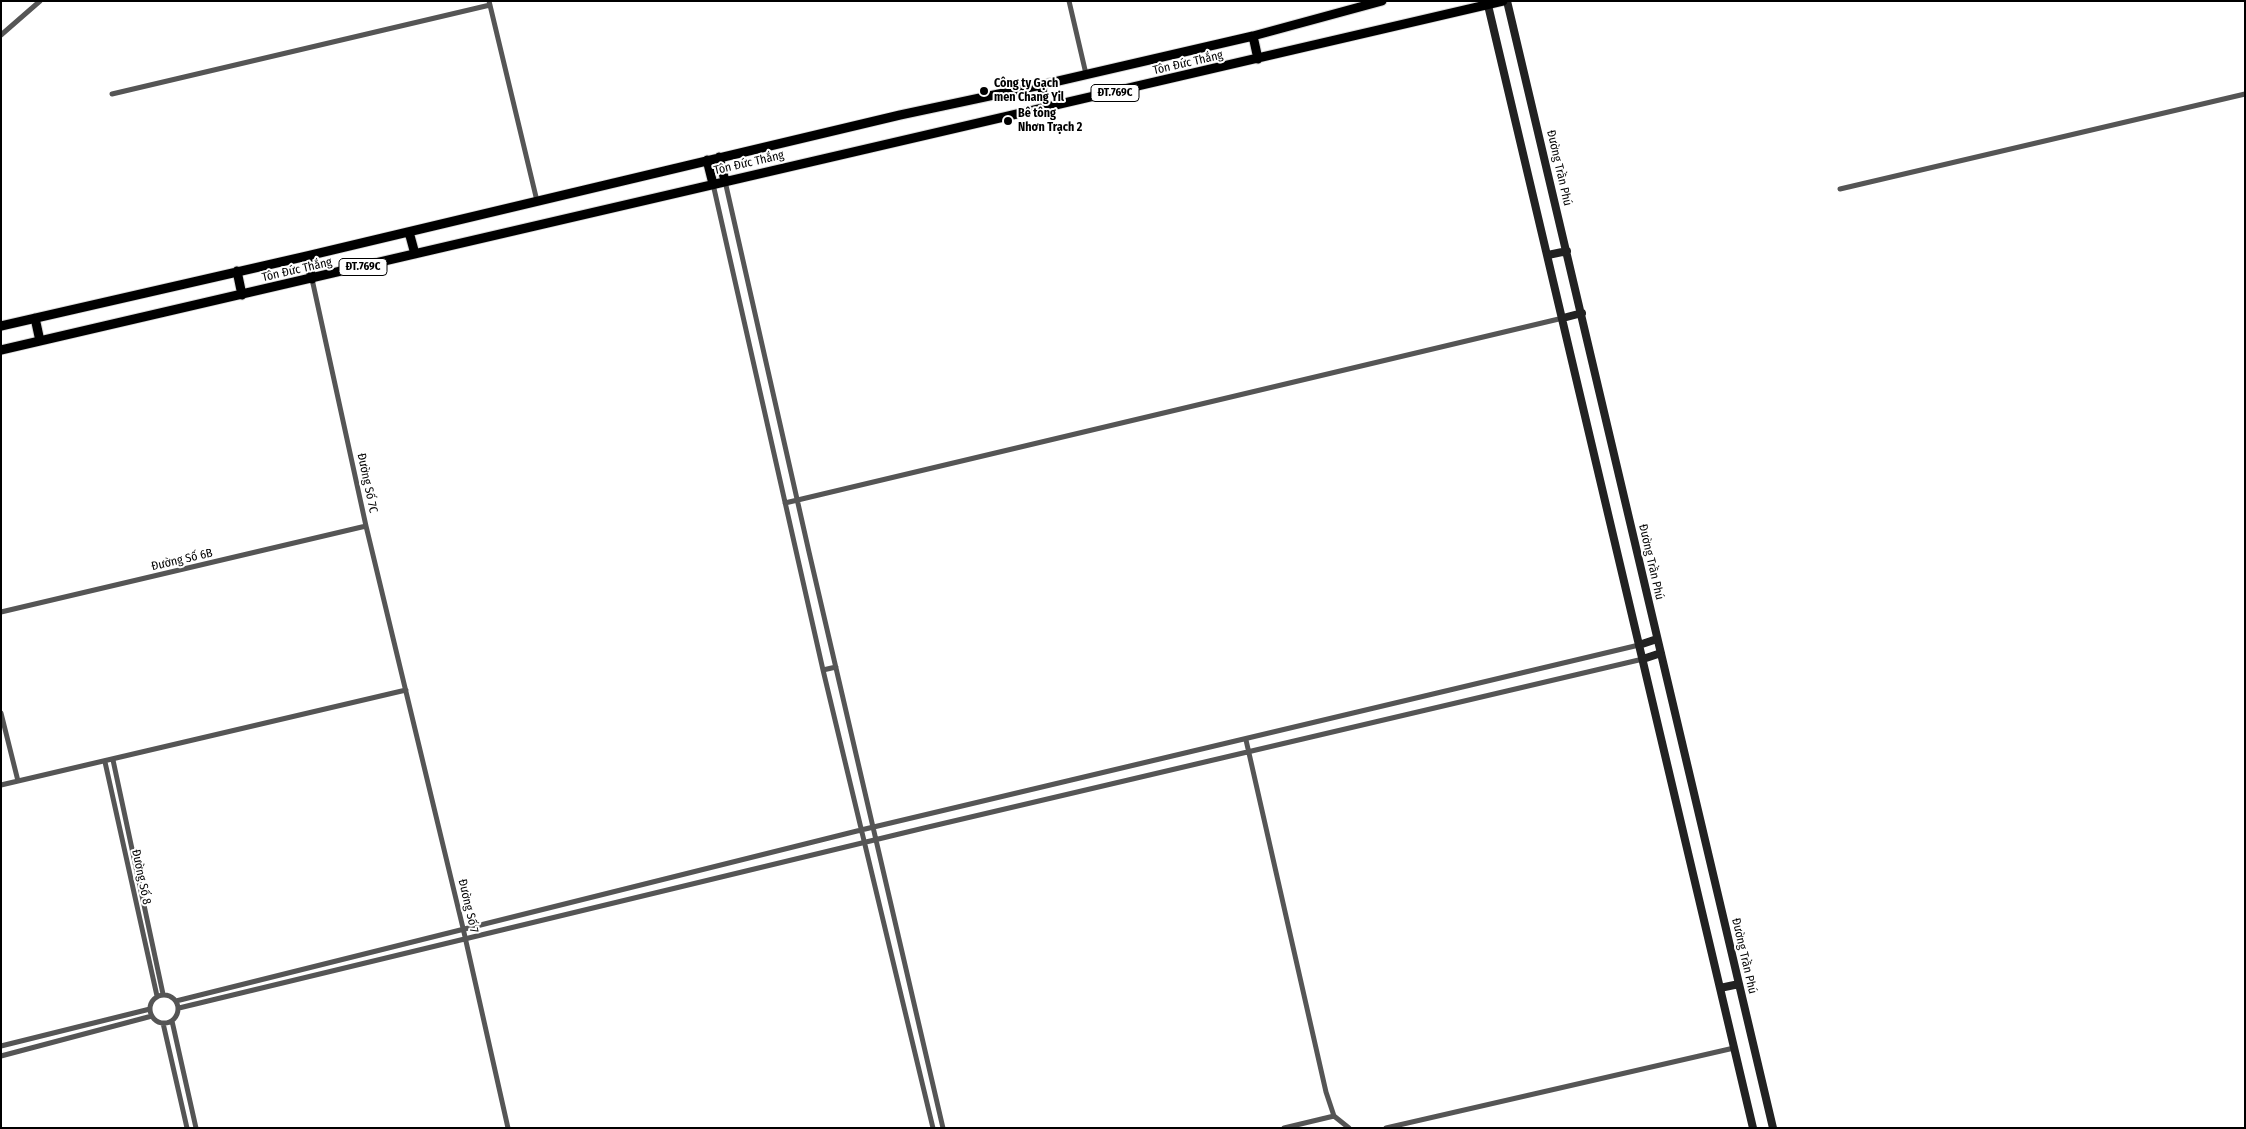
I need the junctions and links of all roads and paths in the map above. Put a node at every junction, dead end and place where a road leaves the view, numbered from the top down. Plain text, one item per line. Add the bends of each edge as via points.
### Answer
1 (40, 1) edge
2 (1069, 1) edge
3 (1382, 1) edge
4 (1504, 1) edge
5 (1507, 1) edge
6 (490, 3) edge
7 (1488, 3) edge
8 (1, 35) edge
9 (1253, 36) junction
10 (1258, 59) junction
11 (1086, 74) junction
12 (1041, 85) junction
13 (112, 94) dead end
14 (2245, 94) edge
15 (1047, 109) junction
16 (720, 157) junction
17 (707, 160) junction
18 (725, 181) junction
19 (713, 184) junction
20 (1840, 189) dead end
21 (537, 200) junction
22 (409, 232) junction
23 (1567, 251) junction
24 (415, 254) junction
25 (307, 256) junction
26 (1548, 256) junction
27 (237, 271) junction
28 (312, 280) junction
29 (242, 295) junction
30 (1582, 313) junction
31 (35, 318) junction
32 (1563, 318) junction
33 (1, 326) edge
34 (40, 341) junction
35 (1, 350) edge
36 (764, 356) junction
37 (753, 358) junction
38 (797, 500) junction
39 (785, 502) junction
40 (366, 526) junction
41 (1, 612) edge
42 (1658, 639) junction
43 (1639, 645) junction
44 (1661, 653) junction
45 (1642, 659) junction
46 (836, 667) junction
47 (823, 670) junction
48 (406, 690) junction
49 (1451, 691) junction
50 (1454, 702) junction
51 (1, 713) edge
52 (1246, 740) junction
53 (1248, 751) junction
54 (114, 760) junction
55 (105, 762) junction
56 (18, 781) junction
57 (1064, 783) junction
58 (1, 785) edge
59 (1067, 794) junction
60 (873, 827) junction
61 (861, 830) junction
62 (876, 839) junction
63 (864, 842) junction
64 (463, 928) junction
65 (465, 938) junction
66 (1739, 984) junction
67 (1720, 988) junction
68 (163, 994) junction
69 (156, 996) junction
70 (176, 1001) junction
71 (179, 1008) junction
72 (150, 1009) junction
73 (152, 1016) junction
74 (172, 1021) junction
75 (163, 1023) junction
76 (1, 1046) edge
77 (1734, 1048) junction
78 (1, 1056) edge
79 (1334, 1116) junction
80 (1347, 1126) edge
81 (187, 1128) edge
82 (196, 1128) edge
83 (508, 1128) edge
84 (933, 1128) edge
85 (943, 1128) edge
86 (1284, 1128) edge
87 (1386, 1128) edge
88 (1753, 1128) edge
89 (1773, 1128) edge

1 - 8 street
2 - 11 street
3 - 9 main road, Tôn Đức Thắng / ĐT.769C
4 - 7 main road, Tôn Đức Thắng / ĐT.769C
5 - 23 main road, Đường Trần Phú
6 - 13 street
6 - 21 street
7 - 10 main road, Tôn Đức Thắng / ĐT.769C
7 - 26 main road
9 - 10 main road
9 - 11 main road, Tôn Đức Thắng / ĐT.769C
10 - 15 main road, Tôn Đức Thắng / ĐT.769C
11 - 12 main road, Tôn Đức Thắng / ĐT.769C
12 - 15 main road
12 - 16 main road, Tôn Đức Thắng / ĐT.769C
14 - 20 street
15 - 18 main road, Tôn Đức Thắng / ĐT.769C
16 - 17 main road, Tôn Đức Thắng / ĐT.769C
16 - 18 main road
17 - 19 main road
17 - 21 main road, Tôn Đức Thắng / ĐT.769C
18 - 19 main road, Tôn Đức Thắng / ĐT.769C
18 - 36 street
19 - 24 main road, Tôn Đức Thắng / ĐT.769C
19 - 37 street
21 - 22 main road, Tôn Đức Thắng / ĐT.769C
22 - 24 main road
22 - 25 main road, Tôn Đức Thắng / ĐT.769C
23 - 26 main road
23 - 30 main road, Đường Trần Phú
24 - 28 main road, Tôn Đức Thắng / ĐT.769C
25 - 27 main road, Tôn Đức Thắng / ĐT.769C
25 - 28 main road
26 - 32 main road
27 - 29 main road
27 - 31 main road, Tôn Đức Thắng / ĐT.769C
28 - 29 main road, Tôn Đức Thắng / ĐT.769C
28 - 40 street, Đường Số 7C
29 - 34 main road, Tôn Đức Thắng / ĐT.769C
30 - 32 main road
30 - 42 main road, Đường Trần Phú
31 - 33 main road, Tôn Đức Thắng / ĐT.769C
31 - 34 main road
32 - 38 street
32 - 43 main road
34 - 35 main road, Tôn Đức Thắng / ĐT.769C
36 - 37 street
36 - 38 street
37 - 39 street
38 - 39 street
38 - 46 street
39 - 47 street
40 - 41 street, Đường Số 6B
40 - 48 street, Đường Số 7C
42 - 43 main road
42 - 44 main road, Đường Trần Phú
43 - 45 main road
43 - 49 street
44 - 45 main road
44 - 66 main road, Đường Trần Phú
45 - 50 street
45 - 67 main road
46 - 47 street
46 - 60 street
47 - 61 street
48 - 54 street
48 - 64 street, Đường Số 7
49 - 50 street
49 - 52 street
50 - 53 street
51 - 56 street
52 - 53 street
52 - 57 street
53 - 59 street
53 - 79 street
54 - 55 street
54 - 68 street, Đường Số 8
55 - 56 street
55 - 69 street, Đường Số 8
56 - 58 street
57 - 59 street
57 - 60 street
59 - 62 street
60 - 61 street
60 - 62 street
61 - 63 street
61 - 64 street
62 - 63 street
62 - 85 street
63 - 65 street
63 - 84 street
64 - 65 street, Đường Số 7
64 - 70 street
65 - 71 street
65 - 83 street, Đường Số 7
66 - 67 main road
66 - 89 main road, Đường Trần Phú
67 - 77 main road
68 - 69 street
68 - 70 street
69 - 72 street
70 - 71 street
71 - 74 street
72 - 73 street
72 - 76 street
73 - 75 street
73 - 78 street
74 - 75 street
74 - 82 street
75 - 81 street
77 - 87 street
77 - 88 main road
79 - 80 street
79 - 86 street

